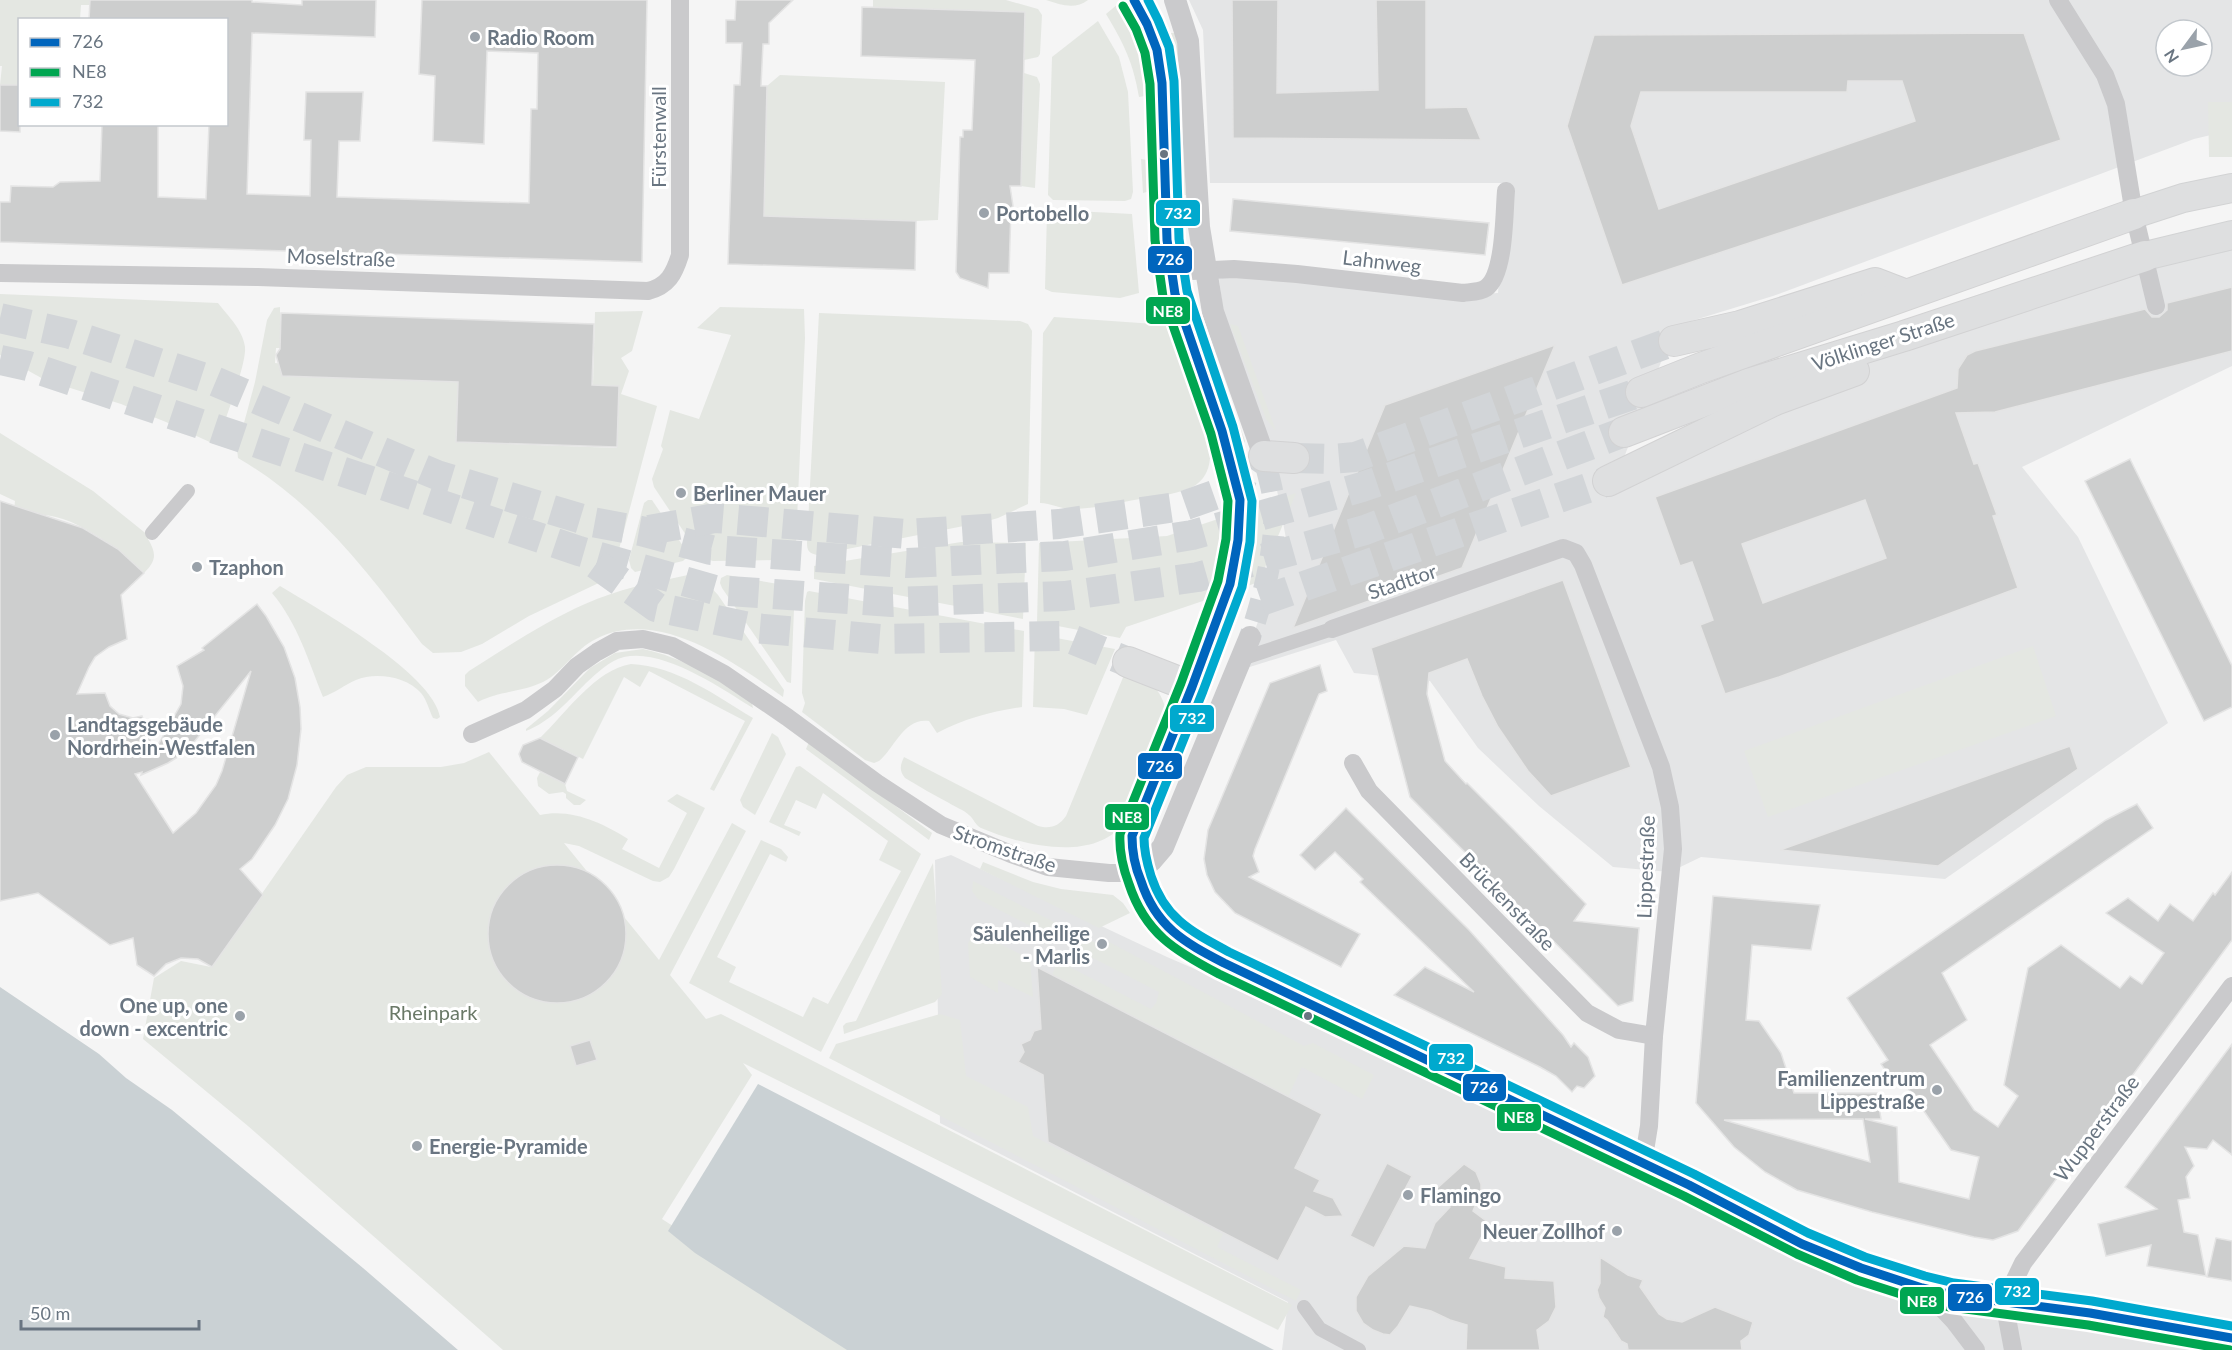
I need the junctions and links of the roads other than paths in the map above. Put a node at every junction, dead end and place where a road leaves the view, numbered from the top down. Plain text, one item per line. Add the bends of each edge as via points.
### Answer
1 (680, 0) edge
2 (1134, 0) edge
3 (2058, 0) edge
4 (1178, 6) edge
5 (1147, 24) junction
6 (2232, 188) edge
7 (1506, 191) dead end
8 (2134, 214) junction
9 (2232, 235) edge
10 (2145, 256) junction
11 (1207, 270) junction
12 (1171, 272) junction
13 (0, 273) edge
14 (674, 273) joint
15 (1904, 294) junction
16 (2156, 306) dead end
17 (1904, 336) junction
18 (1674, 341) tunnel mouth
19 (1641, 392) tunnel mouth
20 (1624, 432) tunnel mouth
21 (1264, 456) joint
22 (1294, 458) tunnel mouth
23 (1233, 470) dead end
24 (1608, 481) tunnel mouth
25 (188, 491) dead end
26 (152, 533) dead end
27 (1576, 553) joint
28 (1332, 629) joint
29 (1250, 637) tunnel mouth
30 (1203, 656) tunnel mouth
31 (1128, 662) tunnel mouth
32 (1239, 664) junction
33 (1192, 687) junction
34 (472, 734) dead end
35 (1353, 763) dead end
36 (1138, 873) junction
37 (2232, 987) edge
38 (1654, 1036) junction
39 (1643, 1163) junction
40 (1923, 1288) junction
41 (2004, 1302) junction
42 (1304, 1307) dead end
43 (2232, 1338) edge
44 (1359, 1350) edge
45 (1976, 1350) edge
46 (2013, 1350) edge

1 - 14 street, Fürstenwall via 680,255
2 - 5 street
3 - 8 street via 2105,75 2116,104
4 - 5 street
4 - 11 street via 1188,41 1199,227
5 - 12 street via 1157,50 1162,83
6 - 8 main road, Völklinger Straße
7 - 11 street, Lahnweg via 1496,276 1482,290 1463,293 1297,273
8 - 10 street
8 - 15 highway, Völklinger Straße
9 - 10 main road, Völklinger Straße
10 - 16 street
10 - 17 highway, Völklinger Straße
11 - 12 street, Lahnweg
11 - 21 street via 1219,331
12 - 23 street via 1179,309
13 - 14 street, Moselstraße via 270,277 648,291 660,288
15 - 18 highway via 1875,283 1740,326
15 - 19 highway, Völklinger Straße
17 - 20 highway, Völklinger Straße via 1751,383
17 - 24 highway via 1873,364 1775,400
21 - 22 highway
25 - 26 street
27 - 28 street, Stadttor via 1563,548
27 - 38 street, Lippestraße via 1661,767 1670,807 1673,849
28 - 32 street, Stadttor
29 - 32 street
30 - 33 street
31 - 33 highway
32 - 33 street via 1218,681
32 - 36 street via 1163,847
33 - 36 street via 1132,836 1131,851
34 - 36 street, Stromstraße via 526,710 597,652 617,641 643,639 672,646 724,674 941,825 1048,867
35 - 38 street, Brückenstraße via 1369,791 1587,1013 1619,1030
36 - 39 street via 1155,915 1180,939 1233,968
37 - 41 street, Wupperstraße via 2035,1246
38 - 39 street, Lippestraße
39 - 40 street via 1839,1262
40 - 41 street
40 - 45 street
41 - 43 street
41 - 46 street
42 - 44 street via 1320,1329

